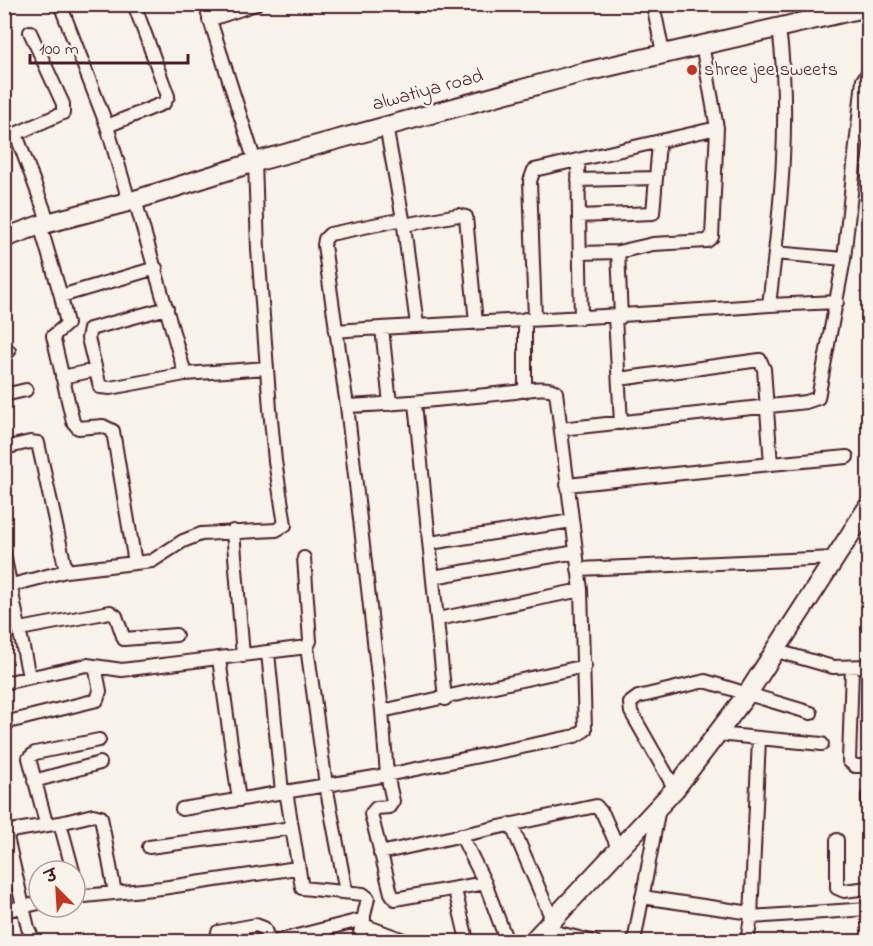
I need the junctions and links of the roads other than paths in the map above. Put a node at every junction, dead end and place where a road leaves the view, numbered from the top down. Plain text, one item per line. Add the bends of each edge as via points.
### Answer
1 (60, 4) edge
2 (134, 4) edge
3 (205, 4) edge
4 (256, 4) edge
5 (653, 4) edge
6 (868, 8) edge
7 (209, 20) junction
8 (778, 28) junction
9 (30, 32) dead end
10 (702, 44) junction
11 (663, 53) junction
12 (868, 72) edge
13 (107, 126) junction
14 (386, 126) junction
15 (717, 128) junction
16 (10, 136) edge
17 (659, 142) junction
18 (578, 160) junction
19 (255, 162) junction
20 (656, 178) junction
21 (578, 180) junction
22 (132, 201) junction
23 (579, 216) junction
24 (403, 222) junction
25 (44, 224) junction
26 (4, 238) edge
27 (618, 252) junction
28 (580, 253) junction
29 (775, 253) junction
30 (844, 259) junction
31 (156, 268) junction
32 (61, 296) junction
33 (837, 302) junction
34 (769, 305) junction
35 (167, 308) junction
36 (618, 317) junction
37 (581, 318) junction
38 (530, 319) junction
39 (476, 323) junction
40 (417, 326) junction
41 (382, 328) junction
42 (334, 331) junction
43 (267, 368) junction
44 (96, 370) junction
45 (185, 374) junction
46 (62, 377) junction
47 (618, 379) junction
48 (26, 390) dead end
49 (525, 391) junction
50 (4, 395) edge
51 (415, 403) junction
52 (390, 404) junction
53 (347, 406) junction
54 (766, 406) junction
55 (621, 423) junction
56 (561, 429) junction
57 (4, 448) edge
58 (847, 457) dead end
59 (771, 464) junction
60 (567, 485) junction
61 (868, 507) edge
62 (572, 521) junction
63 (233, 531) junction
64 (430, 543) junction
65 (576, 552) junction
66 (4, 554) edge
67 (304, 558) dead end
68 (834, 558) junction
69 (135, 563) junction
70 (578, 569) junction
71 (66, 571) junction
72 (434, 578) junction
73 (12, 585) junction
74 (581, 590) junction
75 (11, 613) edge
76 (438, 619) junction
77 (20, 629) junction
78 (176, 635) dead end
79 (307, 646) junction
80 (777, 651) junction
81 (268, 653) junction
82 (243, 656) junction
83 (219, 658) junction
84 (95, 666) junction
85 (585, 666) junction
86 (868, 666) edge
87 (852, 667) junction
88 (29, 677) junction
89 (4, 683) edge
90 (748, 693) junction
91 (445, 699) junction
92 (382, 711) junction
93 (811, 713) dead end
94 (4, 723) edge
95 (717, 734) junction
96 (759, 739) junction
97 (99, 740) dead end
98 (822, 744) dead end
99 (100, 763) dead end
100 (868, 765) edge
101 (387, 774) junction
102 (34, 781) junction
103 (326, 785) junction
104 (675, 789) junction
105 (284, 792) junction
106 (868, 796) edge
107 (239, 800) junction
108 (868, 803) edge
109 (659, 808) junction
110 (182, 809) dead end
111 (46, 823) junction
112 (60, 823) junction
113 (511, 824) junction
114 (292, 828) junction
115 (5, 829) edge
116 (461, 836) junction
117 (837, 840) dead end
118 (149, 847) dead end
119 (619, 850) junction
120 (381, 853) junction
121 (70, 859) edge
122 (297, 868) junction
123 (485, 884) junction
124 (868, 888) edge
125 (455, 890) junction
126 (346, 892) junction
127 (115, 893) junction
128 (87, 896) edge
129 (642, 897) junction
130 (27, 905) edge
131 (23, 906) junction
132 (868, 909) edge
133 (4, 911) edge
134 (751, 915) junction
135 (363, 922) junction
136 (542, 930) edge
137 (467, 940) edge
138 (34, 942) edge
139 (216, 942) edge
140 (271, 942) edge
141 (358, 942) edge
142 (409, 942) edge
143 (507, 942) edge
144 (595, 942) edge
145 (634, 942) edge
146 (747, 942) edge

1 - 13 street
2 - 13 street via 168,96 164,103
3 - 7 street
4 - 7 street
5 - 11 street
6 - 8 street, alwatiya road
7 - 19 street
8 - 10 street, alwatiya road
8 - 29 street via 786,94
9 - 16 street via 64,109 60,115
10 - 11 street, alwatiya road
10 - 15 street
11 - 14 street, alwatiya road
12 - 30 street via 863,80
13 - 22 street
14 - 19 street, alwatiya road
14 - 24 street
15 - 17 street
15 - 27 street via 712,237 708,241 654,244
16 - 25 street
17 - 18 street
17 - 20 street
18 - 21 street
18 - 38 street via 539,168 531,175
19 - 22 street, alwatiya road
19 - 43 street
20 - 21 street
20 - 23 street via 654,213
21 - 23 street
22 - 25 street, alwatiya road
22 - 31 street
23 - 28 street
24 - 39 street via 466,216
24 - 40 street
24 - 42 street via 336,232 325,239
25 - 26 street, alwatiya road
25 - 32 street
27 - 28 street
27 - 36 street
28 - 37 street
29 - 30 street
29 - 34 street
30 - 33 street
31 - 32 street
31 - 35 street
32 - 46 street via 67,324 53,336
33 - 34 street
33 - 54 street via 818,398
34 - 36 street
35 - 44 street via 90,329 88,338
35 - 45 street
36 - 37 street
36 - 47 street
37 - 38 street
38 - 39 street
38 - 49 street
39 - 40 street
40 - 41 street
41 - 42 street
41 - 52 street
42 - 53 street
43 - 45 street
43 - 63 street via 274,461 285,525 276,530
44 - 45 street via 103,388
44 - 46 street
46 - 69 street via 75,425 103,426 113,431
47 - 54 street via 755,359 763,364
47 - 55 street
48 - 50 street
49 - 51 street
49 - 56 street via 554,390
51 - 52 street
51 - 64 street
52 - 53 street
53 - 92 street
54 - 55 street
54 - 59 street
55 - 56 street
56 - 60 street
57 - 71 street via 38,443
58 - 59 street
59 - 60 street
60 - 62 street
61 - 68 street
62 - 64 street
62 - 65 street
63 - 69 street via 201,534 183,541 159,559
63 - 82 street
64 - 72 street
65 - 70 street
65 - 72 street
66 - 73 street
67 - 79 street via 310,641
68 - 70 street
68 - 80 street
69 - 71 street
70 - 74 street
71 - 73 street
72 - 76 street
73 - 75 street
74 - 76 street
74 - 85 street
75 - 77 street
76 - 91 street
77 - 78 street via 110,612 116,616 124,639
77 - 88 street
79 - 81 street
79 - 103 street
80 - 87 street via 833,667
80 - 90 street
81 - 82 street
81 - 105 street
82 - 83 street
83 - 84 street via 122,670
83 - 107 street
84 - 88 street
84 - 94 street via 100,691 97,700
85 - 91 street
85 - 101 street via 587,725 581,734
86 - 87 street
87 - 100 street via 849,758 855,766
88 - 89 street
90 - 93 street
90 - 95 street
90 - 104 street via 705,681 633,700 631,712
91 - 92 street
92 - 101 street
95 - 96 street
95 - 104 street
96 - 98 street
96 - 134 street
97 - 102 street via 31,756 28,761
99 - 102 street
101 - 103 street
101 - 120 street via 393,803 376,808 371,814
102 - 111 street
103 - 105 street
103 - 126 street
104 - 109 street
105 - 107 street
105 - 114 street
106 - 108 street
107 - 110 street
109 - 119 street
109 - 129 street
111 - 112 street
111 - 115 street
112 - 121 street
112 - 127 street via 93,815 101,818
113 - 116 street
113 - 119 street via 596,806
113 - 136 street
114 - 118 street
114 - 122 street
115 - 131 street
116 - 120 street
116 - 123 street
117 - 124 street via 837,888
119 - 136 street
120 - 125 street via 395,899
122 - 126 street via 304,890
122 - 127 street
123 - 125 street
123 - 143 street
125 - 137 street
126 - 135 street via 368,898
127 - 128 street
129 - 134 street
129 - 145 street
130 - 131 street
131 - 133 street
131 - 138 street
132 - 134 street
134 - 146 street
135 - 140 street
135 - 141 street
135 - 142 street
136 - 144 street
139 - 140 street via 218,932 256,925 264,928

